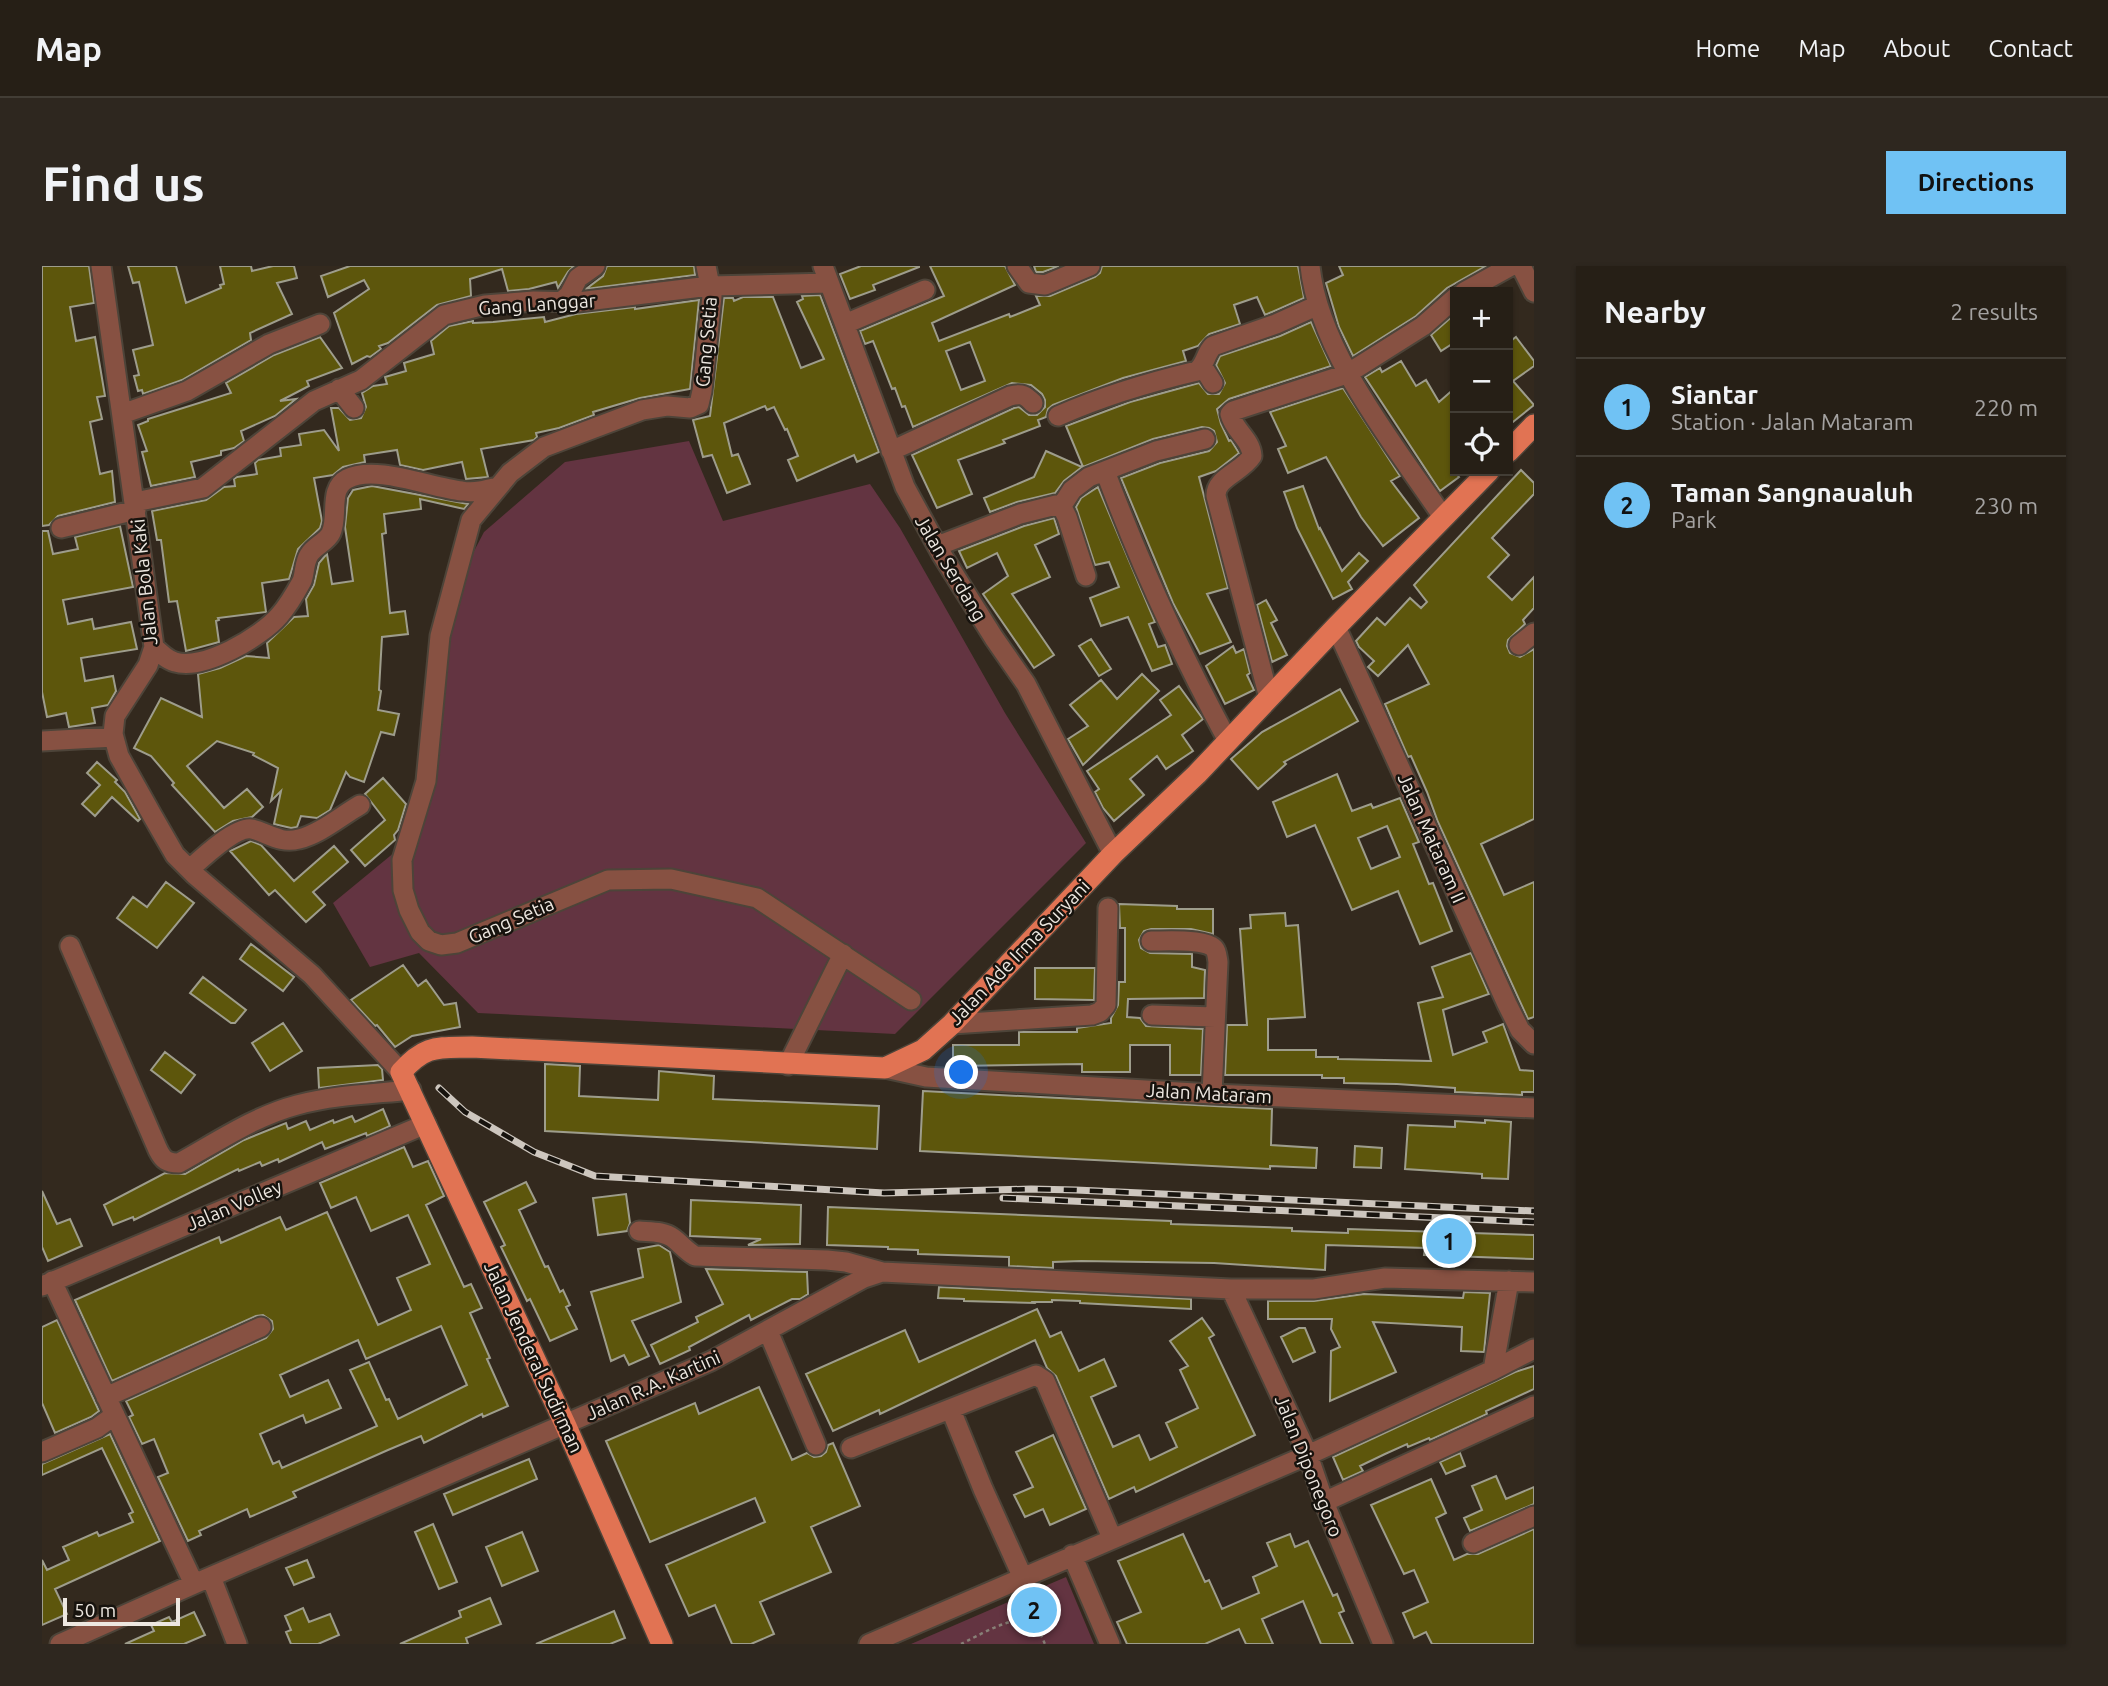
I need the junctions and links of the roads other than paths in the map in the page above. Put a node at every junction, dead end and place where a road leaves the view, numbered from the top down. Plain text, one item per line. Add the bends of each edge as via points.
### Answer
1 (101, 266) edge
2 (595, 266) edge
3 (1017, 266) edge
4 (1090, 266) edge
5 (1310, 266) edge
6 (1511, 266) edge
7 (1521, 266) edge
8 (829, 272) edge
9 (708, 276) edge
10 (1473, 287) edge
11 (925, 290) dead end
12 (1534, 292) edge
13 (561, 302) junction
14 (1450, 302) edge
15 (1316, 306) junction
16 (320, 324) dead end
17 (845, 324) junction
18 (1347, 374) junction
19 (340, 389) junction
20 (1033, 404) dead end
21 (354, 408) dead end
22 (122, 414) junction
23 (1058, 416) dead end
24 (1532, 431) edge
25 (1205, 439) dead end
26 (1513, 448) edge
27 (891, 451) junction
28 (1105, 471) junction
29 (1484, 476) edge
30 (498, 486) junction
31 (135, 506) junction
32 (1061, 508) junction
33 (1443, 517) junction
34 (61, 528) dead end
35 (937, 546) junction
36 (1086, 576) dead end
37 (1336, 627) junction
38 (154, 647) junction
39 (1269, 698) junction
40 (114, 737) junction
41 (42, 741) edge
42 (1228, 741) junction
43 (360, 805) dead end
44 (1113, 853) junction
45 (190, 869) junction
46 (1108, 908) dead end
47 (1151, 941) dead end
48 (69, 946) dead end
49 (843, 954) junction
50 (911, 1000) dead end
51 (1152, 1015) dead end
52 (1215, 1017) junction
53 (952, 1024) junction
54 (1534, 1044) edge
55 (788, 1065) junction
56 (886, 1068) junction
57 (406, 1081) junction
58 (1212, 1094) junction
59 (1534, 1108) edge
60 (426, 1124) junction
61 (639, 1231) dead end
62 (882, 1272) junction
63 (1509, 1282) junction
64 (1534, 1282) edge
65 (47, 1284) edge
66 (1231, 1289) junction
67 (261, 1327) dead end
68 (768, 1331) junction
69 (1534, 1349) edge
70 (1493, 1370) junction
71 (106, 1397) junction
72 (1534, 1406) edge
73 (951, 1410) junction
74 (115, 1415) junction
75 (565, 1424) junction
76 (816, 1445) dead end
77 (851, 1448) dead end
78 (42, 1452) edge
79 (1308, 1455) junction
80 (1324, 1502) junction
81 (1534, 1516) edge
82 (1112, 1538) junction
83 (1473, 1543) dead end
84 (1072, 1555) junction
85 (1023, 1578) junction
86 (203, 1580) junction
87 (228, 1622) junction
88 (60, 1644) edge
89 (228, 1644) edge
90 (237, 1644) edge
91 (662, 1644) edge
92 (869, 1644) edge
93 (1110, 1644) edge
94 (1383, 1644) edge

1 - 22 street, Jalan Bola Kaki
2 - 13 street via 578,278
3 - 4 street via 1029,283 1045,285
5 - 15 street
6 - 10 street
7 - 12 street
8 - 9 street, Gang Langgar
8 - 17 street, Jalan Serdang
9 - 13 street, Gang Langgar
9 - 30 street, Gang Setia via 712,296 701,401 696,407 642,410 544,447
11 - 17 street
13 - 19 street, Gang Langgar via 485,304 444,316 361,380
14 - 18 street via 1423,326
15 - 18 street
15 - 23 street via 1213,346 1208,351 1208,375 1197,371 1143,385
16 - 22 street via 269,344 187,391
17 - 27 street, Jalan Serdang
18 - 33 street
18 - 39 street via 1230,414 1251,445 1252,456 1243,468 1220,482 1216,496
19 - 21 street
19 - 31 street, Gang Langgar via 314,401 203,488
20 - 27 street via 1026,395 1010,396
22 - 31 street, Jalan Bola Kaki
24 - 26 main road
25 - 28 street via 1156,451
27 - 35 street, Jalan Serdang
28 - 32 street via 1079,483
28 - 42 street via 1162,611
29 - 33 main road, Jalan Ade Irma Suryani
30 - 38 street via 462,492 381,475 345,480 336,492 330,536 310,553 302,580 278,618 241,645 208,661 178,663
30 - 49 street, Gang Setia via 471,520 440,636 426,781 402,860 403,890 420,932 441,945 457,943 608,880 671,878 757,898
31 - 34 street, Gang Langgar
31 - 38 street, Jalan Bola Kaki
32 - 35 street via 1049,505
32 - 36 street
33 - 37 main road, Jalan Ade Irma Suryani
35 - 44 street, Jalan Serdang via 1026,684
37 - 39 main road, Jalan Ade Irma Suryani
37 - 54 street, Jalan Mataram II via 1507,1004 1520,1030
38 - 40 street, Jalan Bola Kaki via 148,665 115,716
39 - 42 main road, Jalan Ade Irma Suryani
40 - 41 street
40 - 45 street via 119,756 175,855
42 - 44 main road, Jalan Ade Irma Suryani
43 - 45 street via 298,839 281,840 245,829
44 - 53 main road, Jalan Ade Irma Suryani
45 - 57 street via 312,975
46 - 53 street via 1106,1005 1100,1012
47 - 52 street via 1212,946 1218,962
48 - 57 street via 158,1150 170,1163 179,1163 296,1105
49 - 50 street, Gang Setia
49 - 55 street
51 - 52 street
52 - 58 street
53 - 56 main road, Jalan Ade Irma Suryani via 923,1050
55 - 56 main road, Jalan Ade Irma Suryani
55 - 57 main road, Jalan Ade Irma Suryani via 472,1046 437,1048 417,1055
56 - 58 street, Jalan Mataram via 926,1077
57 - 60 main road, Jalan Jenderal Sudirman
58 - 59 street, Jalan Mataram
60 - 65 street, Jalan Volley
60 - 75 main road, Jalan Jenderal Sudirman
61 - 62 street via 672,1237 695,1256 827,1260
62 - 66 street, Jalan R.A. Kartini
62 - 68 street, Jalan R.A. Kartini
63 - 64 street, Jalan R.A. Kartini
63 - 66 street, Jalan R.A. Kartini via 1385,1278 1314,1289
63 - 70 street
65 - 71 street
66 - 79 street, Jalan Diponegoro
67 - 71 street
68 - 75 street, Jalan R.A. Kartini via 711,1361
68 - 76 street
69 - 70 street
70 - 79 street
71 - 74 street
72 - 80 street
73 - 77 street
73 - 82 street via 1027,1377 1041,1377
73 - 85 street
74 - 78 street
74 - 86 street
75 - 86 street, Jalan R.A. Kartini
75 - 91 main road, Jalan Jenderal Sudirman
79 - 80 street, Jalan Diponegoro
79 - 82 street
80 - 94 street, Jalan Diponegoro
81 - 83 street
82 - 84 street
84 - 85 street
84 - 93 street
85 - 92 street
86 - 87 street
86 - 88 street, Jalan R.A. Kartini
87 - 89 street
87 - 90 street

